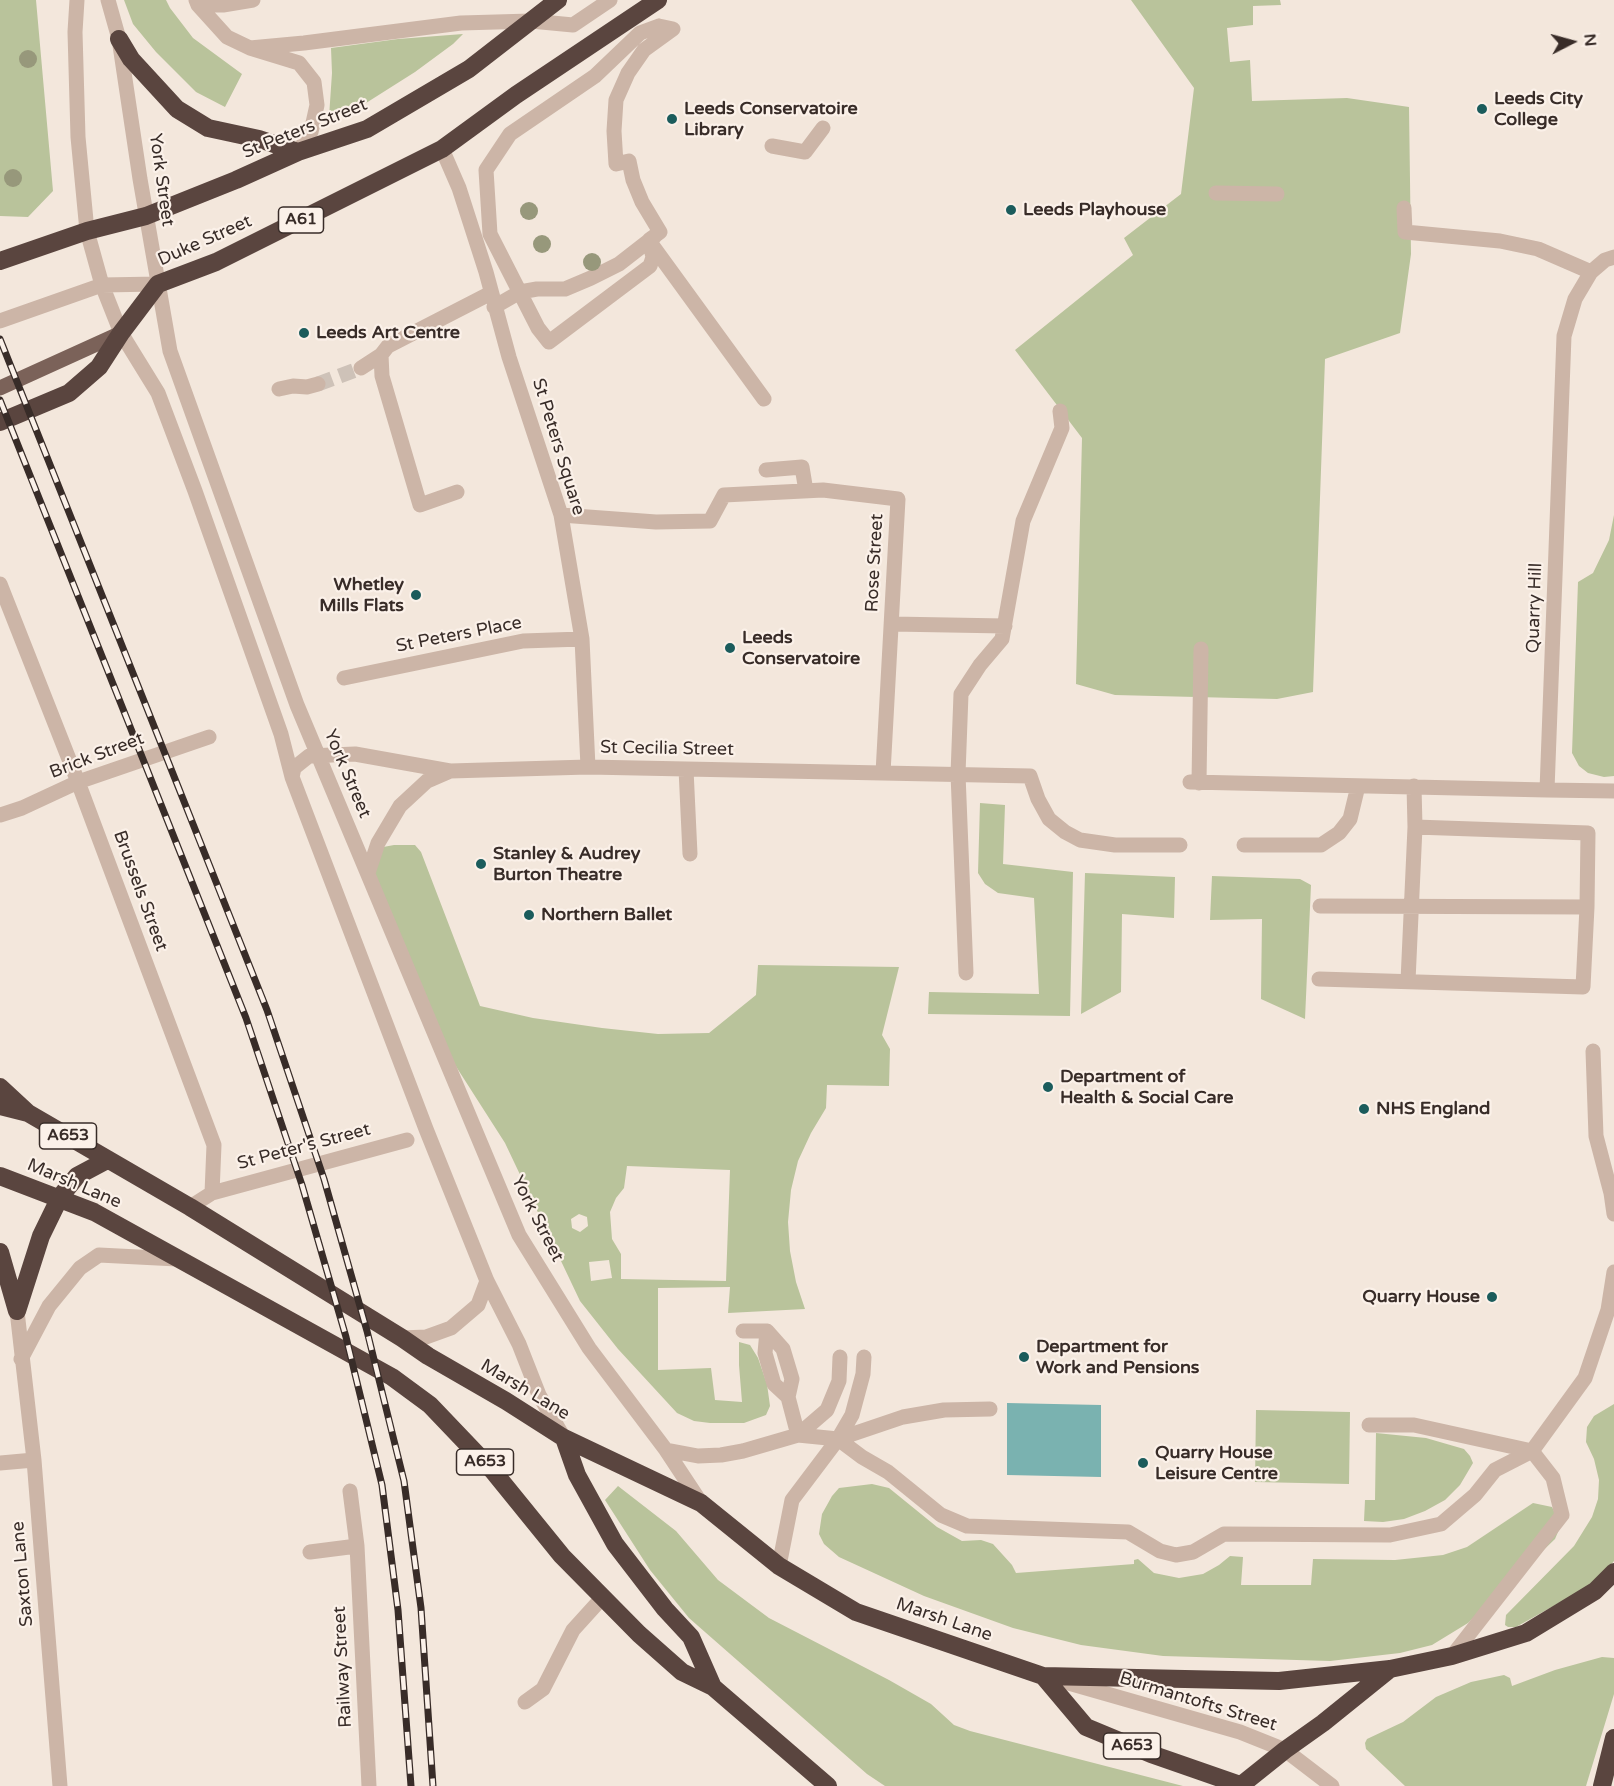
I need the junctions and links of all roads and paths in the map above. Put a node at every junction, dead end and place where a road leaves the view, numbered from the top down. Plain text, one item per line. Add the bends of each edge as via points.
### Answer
1 (77, 0) edge
2 (108, 0) edge
3 (253, 0) edge
4 (558, 0) edge
5 (610, 0) edge
6 (658, 0) edge
7 (197, 3) edge
8 (531, 21) junction
9 (119, 39) junction
10 (250, 48) junction
11 (823, 128) dead end
12 (772, 146) dead end
13 (442, 149) junction
14 (298, 152) junction
15 (1216, 192) dead end
16 (1277, 194) dead end
17 (1404, 208) dead end
18 (146, 216) junction
19 (663, 230) dead end
20 (87, 231) junction
21 (649, 240) junction
22 (1614, 257) edge
23 (0, 261) edge
24 (1591, 272) junction
25 (158, 284) junction
26 (102, 285) junction
27 (520, 292) junction
28 (492, 300) junction
29 (0, 321) edge
30 (121, 333) junction
31 (381, 356) junction
32 (361, 368) tunnel mouth
33 (318, 384) tunnel mouth
34 (0, 388) edge
35 (279, 389) dead end
36 (764, 399) dead end
37 (1060, 411) dead end
38 (0, 422) edge
39 (766, 470) dead end
40 (806, 491) junction
41 (458, 492) dead end
42 (561, 515) junction
43 (0, 584) edge
44 (892, 624) junction
45 (1005, 626) junction
46 (582, 639) junction
47 (1201, 648) dead end
48 (344, 678) dead end
49 (209, 737) dead end
50 (318, 755) junction
51 (588, 767) junction
52 (686, 769) junction
53 (450, 771) junction
54 (883, 773) junction
55 (958, 774) junction
56 (292, 777) junction
57 (78, 782) junction
58 (1358, 786) junction
59 (1414, 786) junction
60 (1547, 790) junction
61 (1614, 791) edge
62 (0, 815) edge
63 (1415, 827) junction
64 (1180, 845) dead end
65 (1244, 845) dead end
66 (690, 854) dead end
67 (368, 873) junction
68 (1320, 906) dead end
69 (1411, 906) junction
70 (1587, 907) junction
71 (966, 973) dead end
72 (1318, 979) dead end
73 (1408, 981) junction
74 (1593, 1051) dead end
75 (0, 1087) edge
76 (0, 1106) edge
77 (28, 1113) junction
78 (407, 1140) dead end
79 (107, 1160) junction
80 (0, 1176) edge
81 (212, 1193) junction
82 (60, 1197) junction
83 (190, 1208) junction
84 (1614, 1214) edge
85 (0, 1252) edge
86 (180, 1259) junction
87 (1614, 1272) edge
88 (487, 1281) junction
89 (17, 1311) junction
90 (743, 1331) dead end
91 (402, 1338) junction
92 (840, 1357) dead end
93 (864, 1357) dead end
94 (21, 1359) junction
95 (990, 1409) dead end
96 (1369, 1425) dead end
97 (798, 1435) junction
98 (564, 1438) junction
99 (838, 1439) junction
100 (666, 1450) junction
101 (1532, 1451) junction
102 (33, 1460) junction
103 (0, 1463) edge
104 (350, 1491) dead end
105 (701, 1503) junction
106 (357, 1546) junction
107 (310, 1552) dead end
108 (779, 1566) junction
109 (1614, 1572) edge
110 (602, 1598) junction
111 (1452, 1656) junction
112 (1390, 1669) junction
113 (1043, 1676) junction
114 (713, 1687) junction
115 (525, 1702) dead end
116 (1614, 1738) edge
117 (1285, 1750) junction
118 (60, 1786) edge
119 (369, 1786) edge
120 (828, 1786) edge
121 (1241, 1786) edge
122 (1332, 1786) edge
123 (1602, 1786) edge

1 - 20 street via 78,137
2 - 9 street, York Street
3 - 7 street via 223,5
4 - 8 highway, St Peters Street
5 - 8 street via 573,25
6 - 13 highway, A61
7 - 10 street via 227,37
8 - 10 street via 461,23
8 - 14 highway, St Peters Street via 469,69 367,129
9 - 14 highway via 131,59 177,109 208,128
9 - 18 street, York Street
10 - 14 street via 299,63 314,82 317,105 311,132
11 - 12 street via 805,152
13 - 25 highway, Duke Street / A61 via 216,262
13 - 28 street, St Peters Square via 459,188
14 - 18 highway, St Peters Street
15 - 16 street
17 - 24 street via 1405,232 1500,241 1538,249
18 - 20 highway
18 - 25 street, York Street
19 - 21 street
20 - 23 highway
20 - 26 street
21 - 27 street via 619,264 565,289
21 - 27 street via 651,266 549,342
21 - 27 street via 660,232 642,202 629,161 616,164 614,131 616,100 628,74 645,50 673,29 659,26 640,33 595,76 510,134 486,170 490,234
21 - 36 street
22 - 24 street, Quarry Hill
24 - 60 street, Quarry Hill via 1575,299 1564,336
25 - 26 street
25 - 30 highway, Duke Street
25 - 50 street, York Street via 170,351
26 - 29 street
26 - 30 street
27 - 28 street
28 - 31 street via 388,346
28 - 42 street, St Peters Square
30 - 34 main road, Duke Street
30 - 38 highway via 99,367 69,393
30 - 56 street via 158,393 281,734
31 - 32 street
31 - 41 street via 382,376 420,505
33 - 35 street
37 - 45 street via 1062,428 1023,521
39 - 40 street via 801,467
40 - 42 street via 724,495 710,521 656,522
40 - 44 street, Rose Street via 898,500
42 - 46 street, St Peters Square
43 - 57 street, Brussels Street
44 - 45 street
44 - 54 street, Rose Street
45 - 55 street via 1002,639 962,694
46 - 48 street, St Peters Place via 523,641
46 - 51 street, St Peters Square
47 - 58 street via 1194,783
49 - 57 street, Brick Street
50 - 53 street, St Cecilia Street via 355,754
50 - 56 street via 301,761
50 - 67 street, York Street
51 - 52 street, St Cecilia Street
51 - 53 street, St Cecilia Street
52 - 54 street, St Cecilia Street
52 - 66 street
53 - 67 street, St Cecilia Street via 427,781 400,806 378,843
54 - 55 street, St Cecilia Street
55 - 64 street, St Cecilia Street via 1030,776 1049,819 1080,840 1115,845
55 - 71 street
56 - 88 street
57 - 62 street, Brick Street
57 - 81 street, Brussels Street via 214,1145
58 - 59 street
58 - 65 street via 1350,819 1339,833 1321,845
59 - 60 street
59 - 63 street
60 - 61 street
63 - 69 street
63 - 70 street via 1588,833
67 - 100 street, York Street via 519,1235 589,1348
68 - 69 street
69 - 70 street
69 - 73 street
70 - 73 street via 1583,987
72 - 73 street
74 - 84 street via 1596,1136
75 - 77 highway, A653
76 - 77 highway, Marsh Lane
77 - 79 highway, Marsh Lane / A653
78 - 81 street, St Peter's Street
79 - 82 highway via 77,1176
79 - 83 highway, Marsh Lane / A653
80 - 82 highway, Marsh Lane / A653
81 - 83 street
82 - 86 highway, Marsh Lane / A653
82 - 89 highway via 41,1236
83 - 91 highway, Marsh Lane / A653
85 - 89 highway
86 - 94 street via 99,1255 80,1268 49,1306
86 - 110 highway, Marsh Lane / A653 via 392,1377 430,1405 494,1471
87 - 101 street via 1608,1310 1585,1378
88 - 91 street via 478,1305 451,1328 426,1337
88 - 98 street via 539,1395
89 - 94 street, Saxton Lane
90 - 97 street via 767,1331 765,1353 774,1384 788,1397
91 - 98 highway, Marsh Lane / A653
92 - 97 street via 839,1381 826,1410
93 - 99 street via 859,1394
94 - 102 street, Saxton Lane
95 - 99 street via 944,1410 903,1417
96 - 101 street via 1414,1425
97 - 99 street
97 - 100 street via 721,1455 698,1456
98 - 105 highway, Marsh Lane / A653
98 - 114 highway via 577,1475 615,1544 691,1637
99 - 101 street via 888,1472 941,1515 967,1527 1128,1532 1160,1551 1176,1555 1193,1552 1224,1534 1390,1535 1441,1524 1475,1495 1495,1470
99 - 108 street via 792,1500
100 - 105 street, York Street
101 - 111 street via 1553,1478 1562,1515
102 - 103 street
102 - 118 street, Saxton Lane
104 - 106 street, Railway Street
105 - 108 highway, Marsh Lane / A653
106 - 107 street
106 - 119 street, Railway Street
108 - 113 highway, Marsh Lane / A653 via 856,1612
109 - 111 highway via 1595,1591 1526,1634
110 - 114 highway, Marsh Lane / A653 via 682,1672
110 - 115 street via 573,1630 543,1689
111 - 112 highway
112 - 113 highway via 1279,1682
112 - 117 highway
113 - 117 street, Burmantofts Street via 1219,1725
113 - 121 highway, A653 via 1086,1727
114 - 120 highway, Marsh Lane / A653
116 - 123 highway
117 - 121 highway
117 - 122 street, Burmantofts Street

